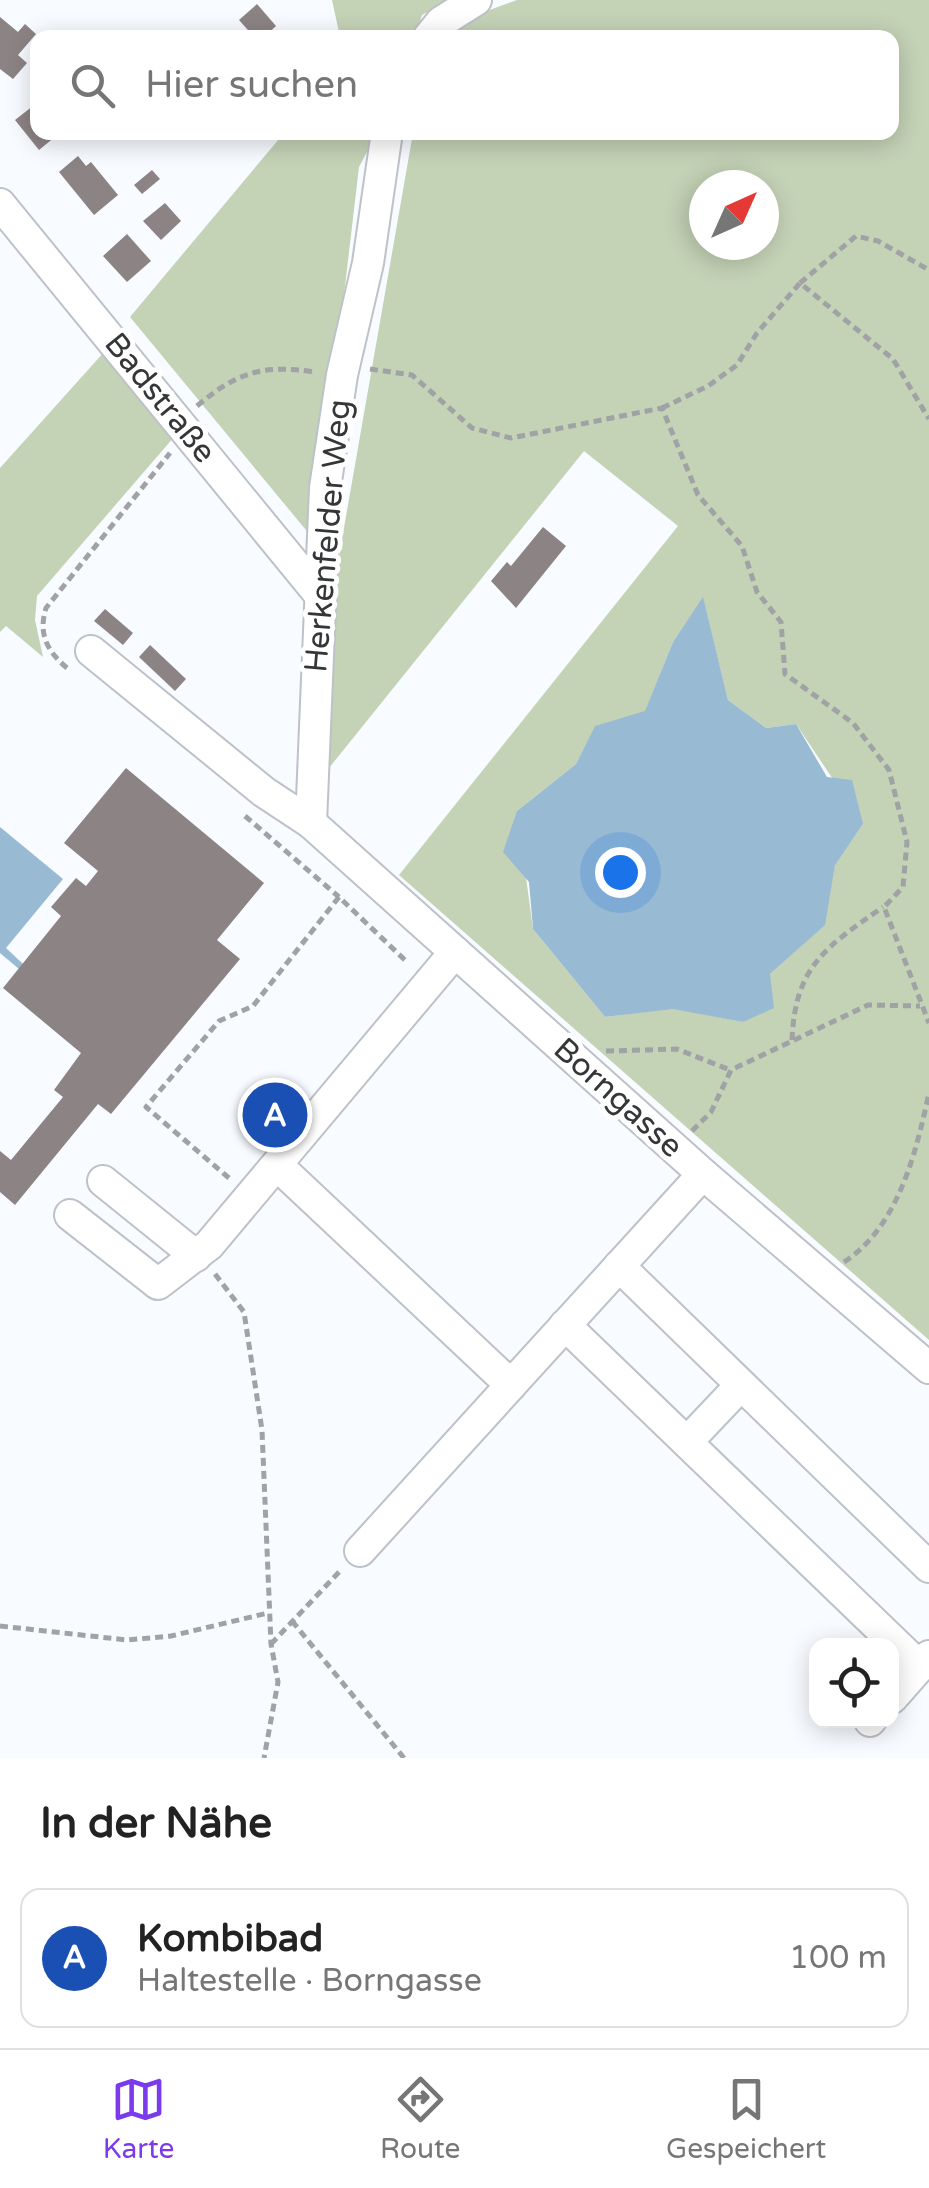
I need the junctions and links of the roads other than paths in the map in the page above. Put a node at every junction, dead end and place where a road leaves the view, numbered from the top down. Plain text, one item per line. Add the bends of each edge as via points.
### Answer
1 (476, 0) edge
2 (435, 30) edge
3 (386, 140) edge
4 (0, 204) edge
5 (319, 594) junction
6 (82, 662) road end
7 (311, 823) junction
8 (456, 952) junction
9 (277, 1165) junction
10 (703, 1174) junction
11 (103, 1181) dead end
12 (70, 1215) dead end
13 (202, 1250) junction
14 (619, 1266) junction
15 (565, 1325) junction
16 (929, 1368) edge
17 (511, 1384) junction
18 (741, 1385) junction
19 (688, 1442) junction
20 (360, 1551) road end
21 (929, 1567) edge
22 (924, 1662) edge
23 (899, 1690) edge

1 - 2 street
3 - 5 street, Herkenfelder Weg via 343,370
4 - 5 street, Badstraße
5 - 7 street, Herkenfelder Weg
6 - 7 street, Borngasse
7 - 8 street, Borngasse
8 - 9 street
8 - 10 street, Borngasse
9 - 13 street
9 - 17 street
10 - 14 street
10 - 16 street, Borngasse
11 - 13 street
12 - 13 street via 158,1284
14 - 15 street
14 - 18 street
15 - 17 street
15 - 19 street
17 - 20 street
18 - 19 street
18 - 21 street
19 - 22 street
22 - 23 street

